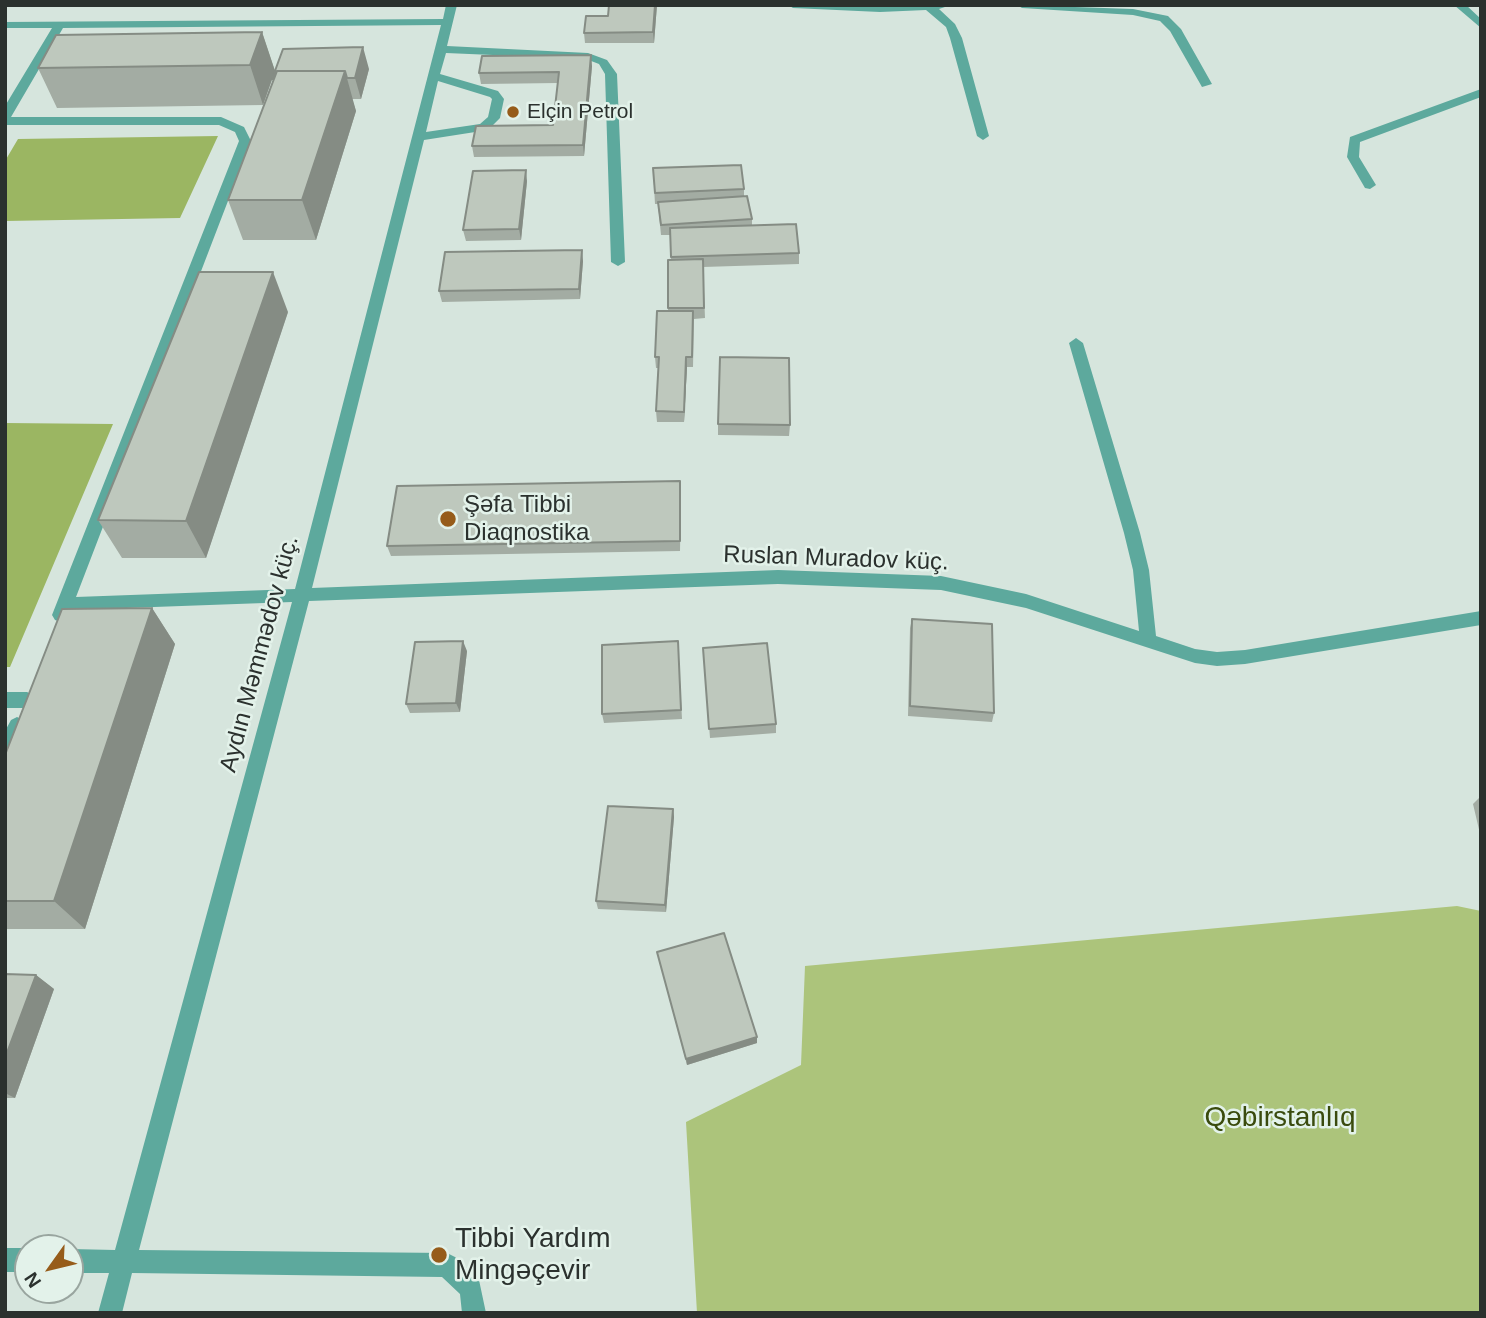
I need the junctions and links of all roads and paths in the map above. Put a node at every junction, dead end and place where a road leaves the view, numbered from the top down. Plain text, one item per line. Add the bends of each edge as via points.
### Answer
1 (793, 5) edge
2 (946, 5) edge
3 (1022, 5) edge
4 (1459, 5) edge
5 (928, 6) edge
6 (449, 14) edge
7 (5, 25) edge
8 (59, 25) junction
9 (1481, 25) edge
10 (440, 49) junction
11 (433, 76) junction
12 (1206, 84) dead end
13 (1481, 93) edge
14 (5, 119) edge
15 (984, 136) dead end
16 (417, 137) junction
17 (1370, 185) dead end
18 (618, 261) dead end
19 (1076, 343) dead end
20 (302, 595) junction
21 (65, 604) junction
22 (1481, 618) edge
23 (56, 628) edge
24 (1148, 639) junction
25 (5, 700) edge
26 (5, 754) edge
27 (84, 1261) edge
28 (123, 1262) junction
29 (110, 1313) edge
30 (474, 1313) edge

1 - 5 street
2 - 5 street
3 - 12 street via 1164,18
4 - 9 street
5 - 15 street via 951,26
6 - 8 street
6 - 10 street, Aydın Məmmədov küç.
7 - 8 street
8 - 14 street
10 - 11 street, Aydın Məmmədov küç.
10 - 18 street via 588,56 603,62 611,74
11 - 16 street, Aydın Məmmədov küç.
11 - 16 street via 495,94 494,118 484,127
13 - 17 street via 1354,140 1353,157
14 - 21 street via 221,121 240,130 245,141
16 - 20 street, Aydın Məmmədov küç.
19 - 24 street via 1141,570
20 - 21 street, Ruslan Muradov küç.
20 - 24 street, Ruslan Muradov küç. via 778,577 941,583 1026,601
20 - 28 street, Aydın Məmmədov küç.
21 - 23 street
22 - 24 street, Ruslan Muradov küç. via 1217,659
25 - 26 street via 30,694
27 - 28 street
28 - 29 street, Aydın Məmmədov küç.
28 - 30 street via 447,1265 471,1288

